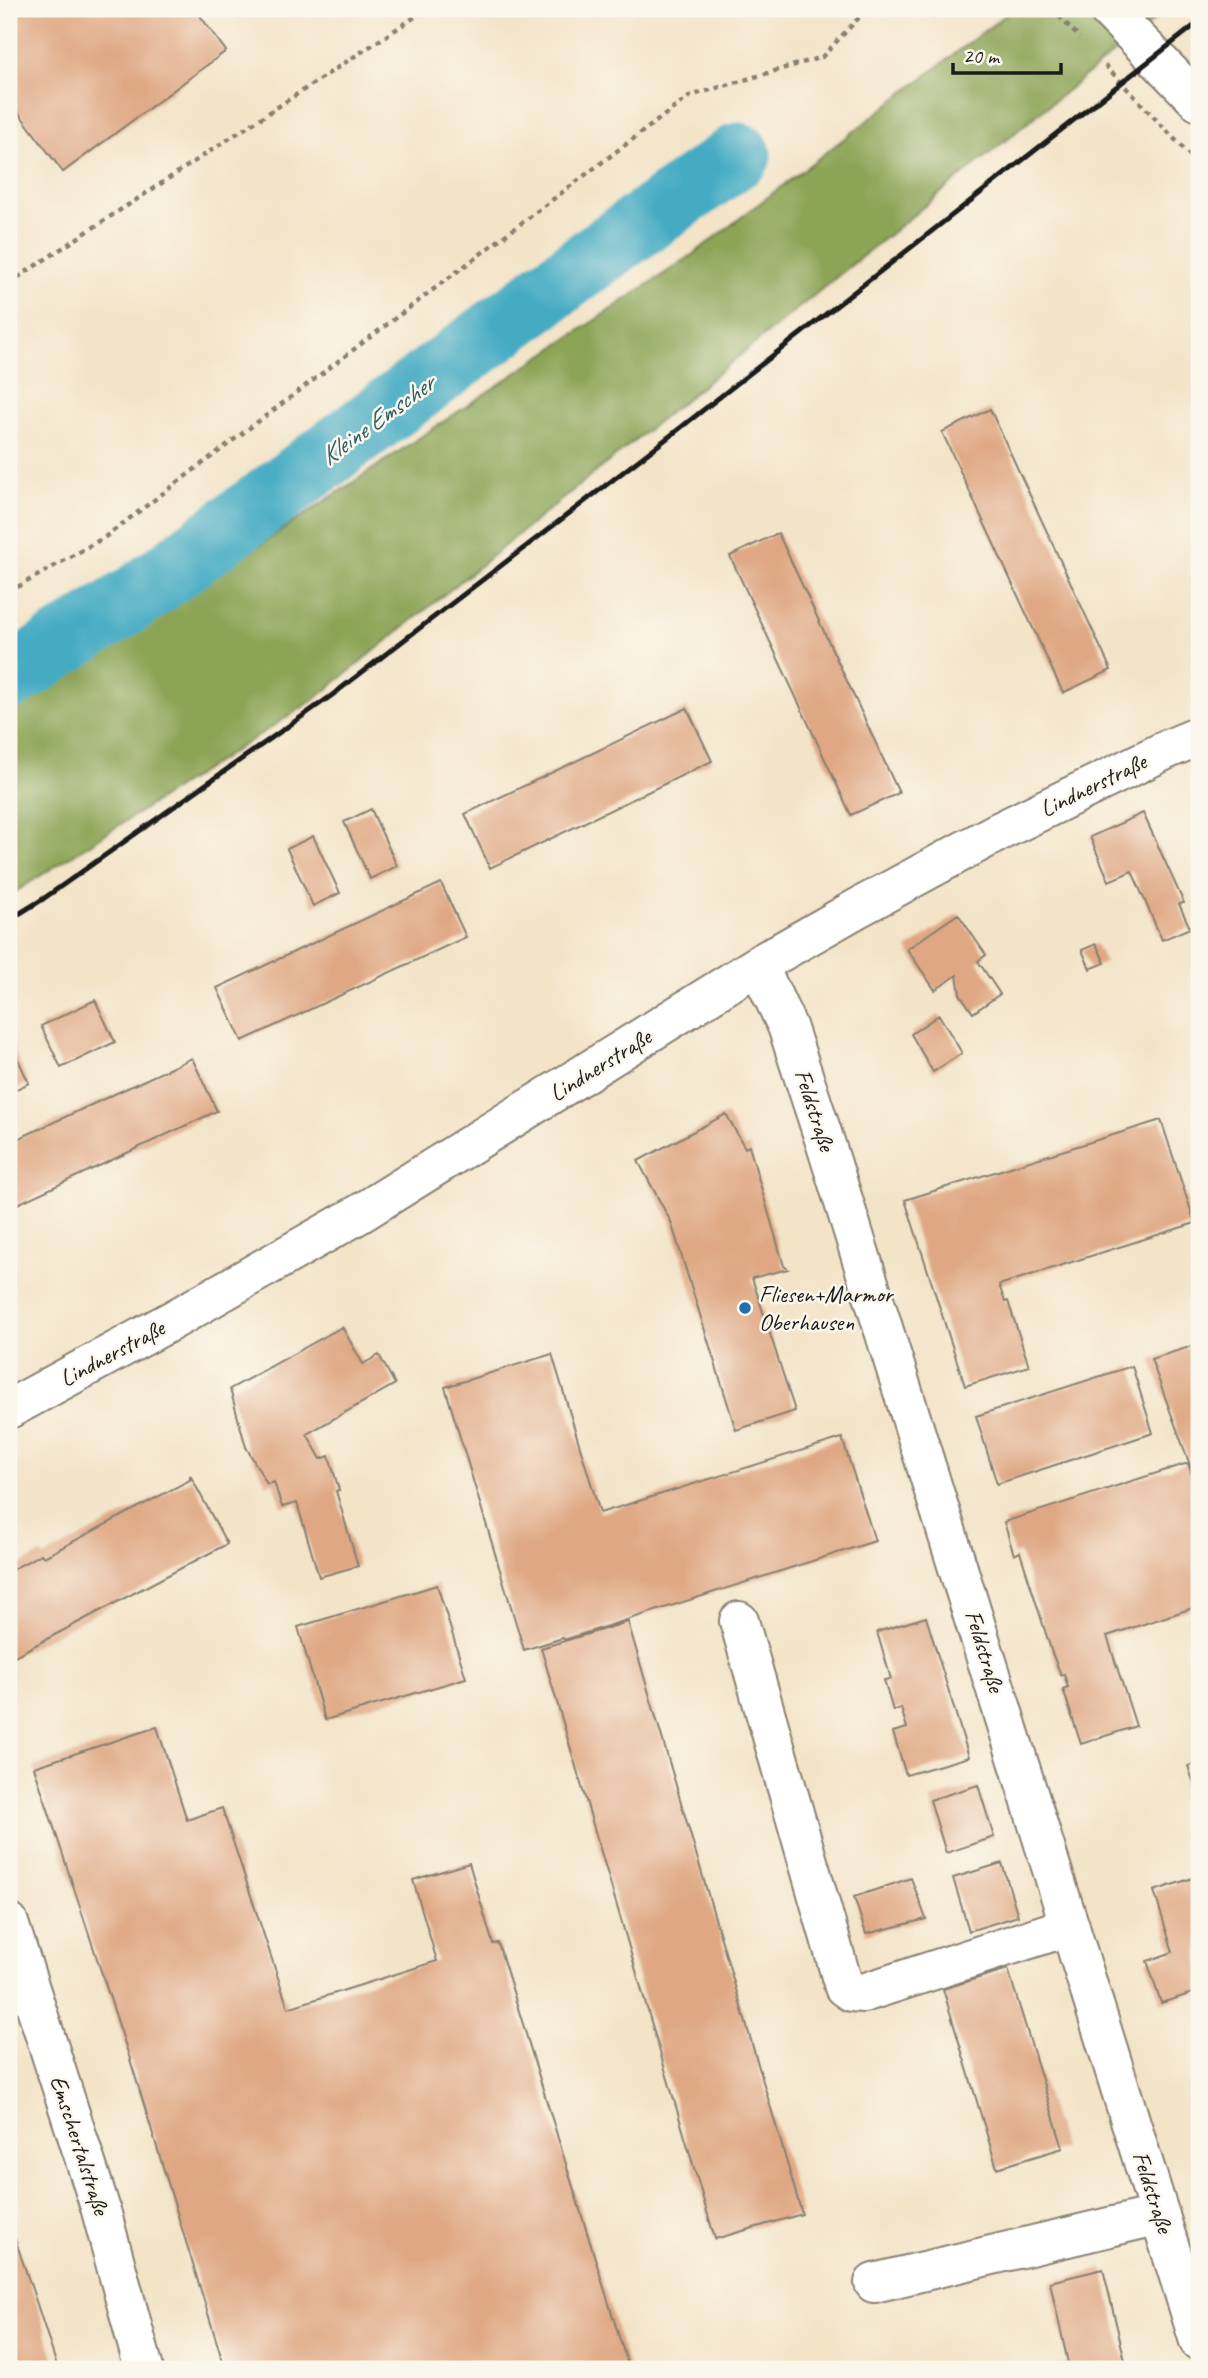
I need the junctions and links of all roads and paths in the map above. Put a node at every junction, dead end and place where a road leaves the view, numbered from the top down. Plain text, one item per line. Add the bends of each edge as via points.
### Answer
1 (427, 9) edge
2 (867, 9) edge
3 (1052, 9) edge
4 (1108, 9) edge
5 (1088, 47) dead end
6 (1097, 56) dead end
7 (1199, 102) edge
8 (1199, 165) edge
9 (9, 282) edge
10 (9, 592) edge
11 (1199, 736) edge
12 (758, 965) junction
13 (9, 1409) edge
14 (739, 1621) dead end
15 (1070, 1926) junction
16 (12, 1947) edge
17 (1160, 2215) junction
18 (874, 2283) dead end
19 (1197, 2319) edge
20 (144, 2369) edge

1 - 9 path
2 - 10 path via 822,57 690,96 105,537
3 - 5 path
4 - 7 street
6 - 8 path
11 - 12 street, Lindnerstraße via 999,831
12 - 13 street, Lindnerstraße via 362,1213
12 - 15 street, Feldstraße via 787,1026 826,1145
14 - 15 street via 844,1987 863,1993
15 - 17 street, Feldstraße
16 - 20 street, Emschertalstraße via 100,2207
17 - 18 street
17 - 19 street, Feldstraße

